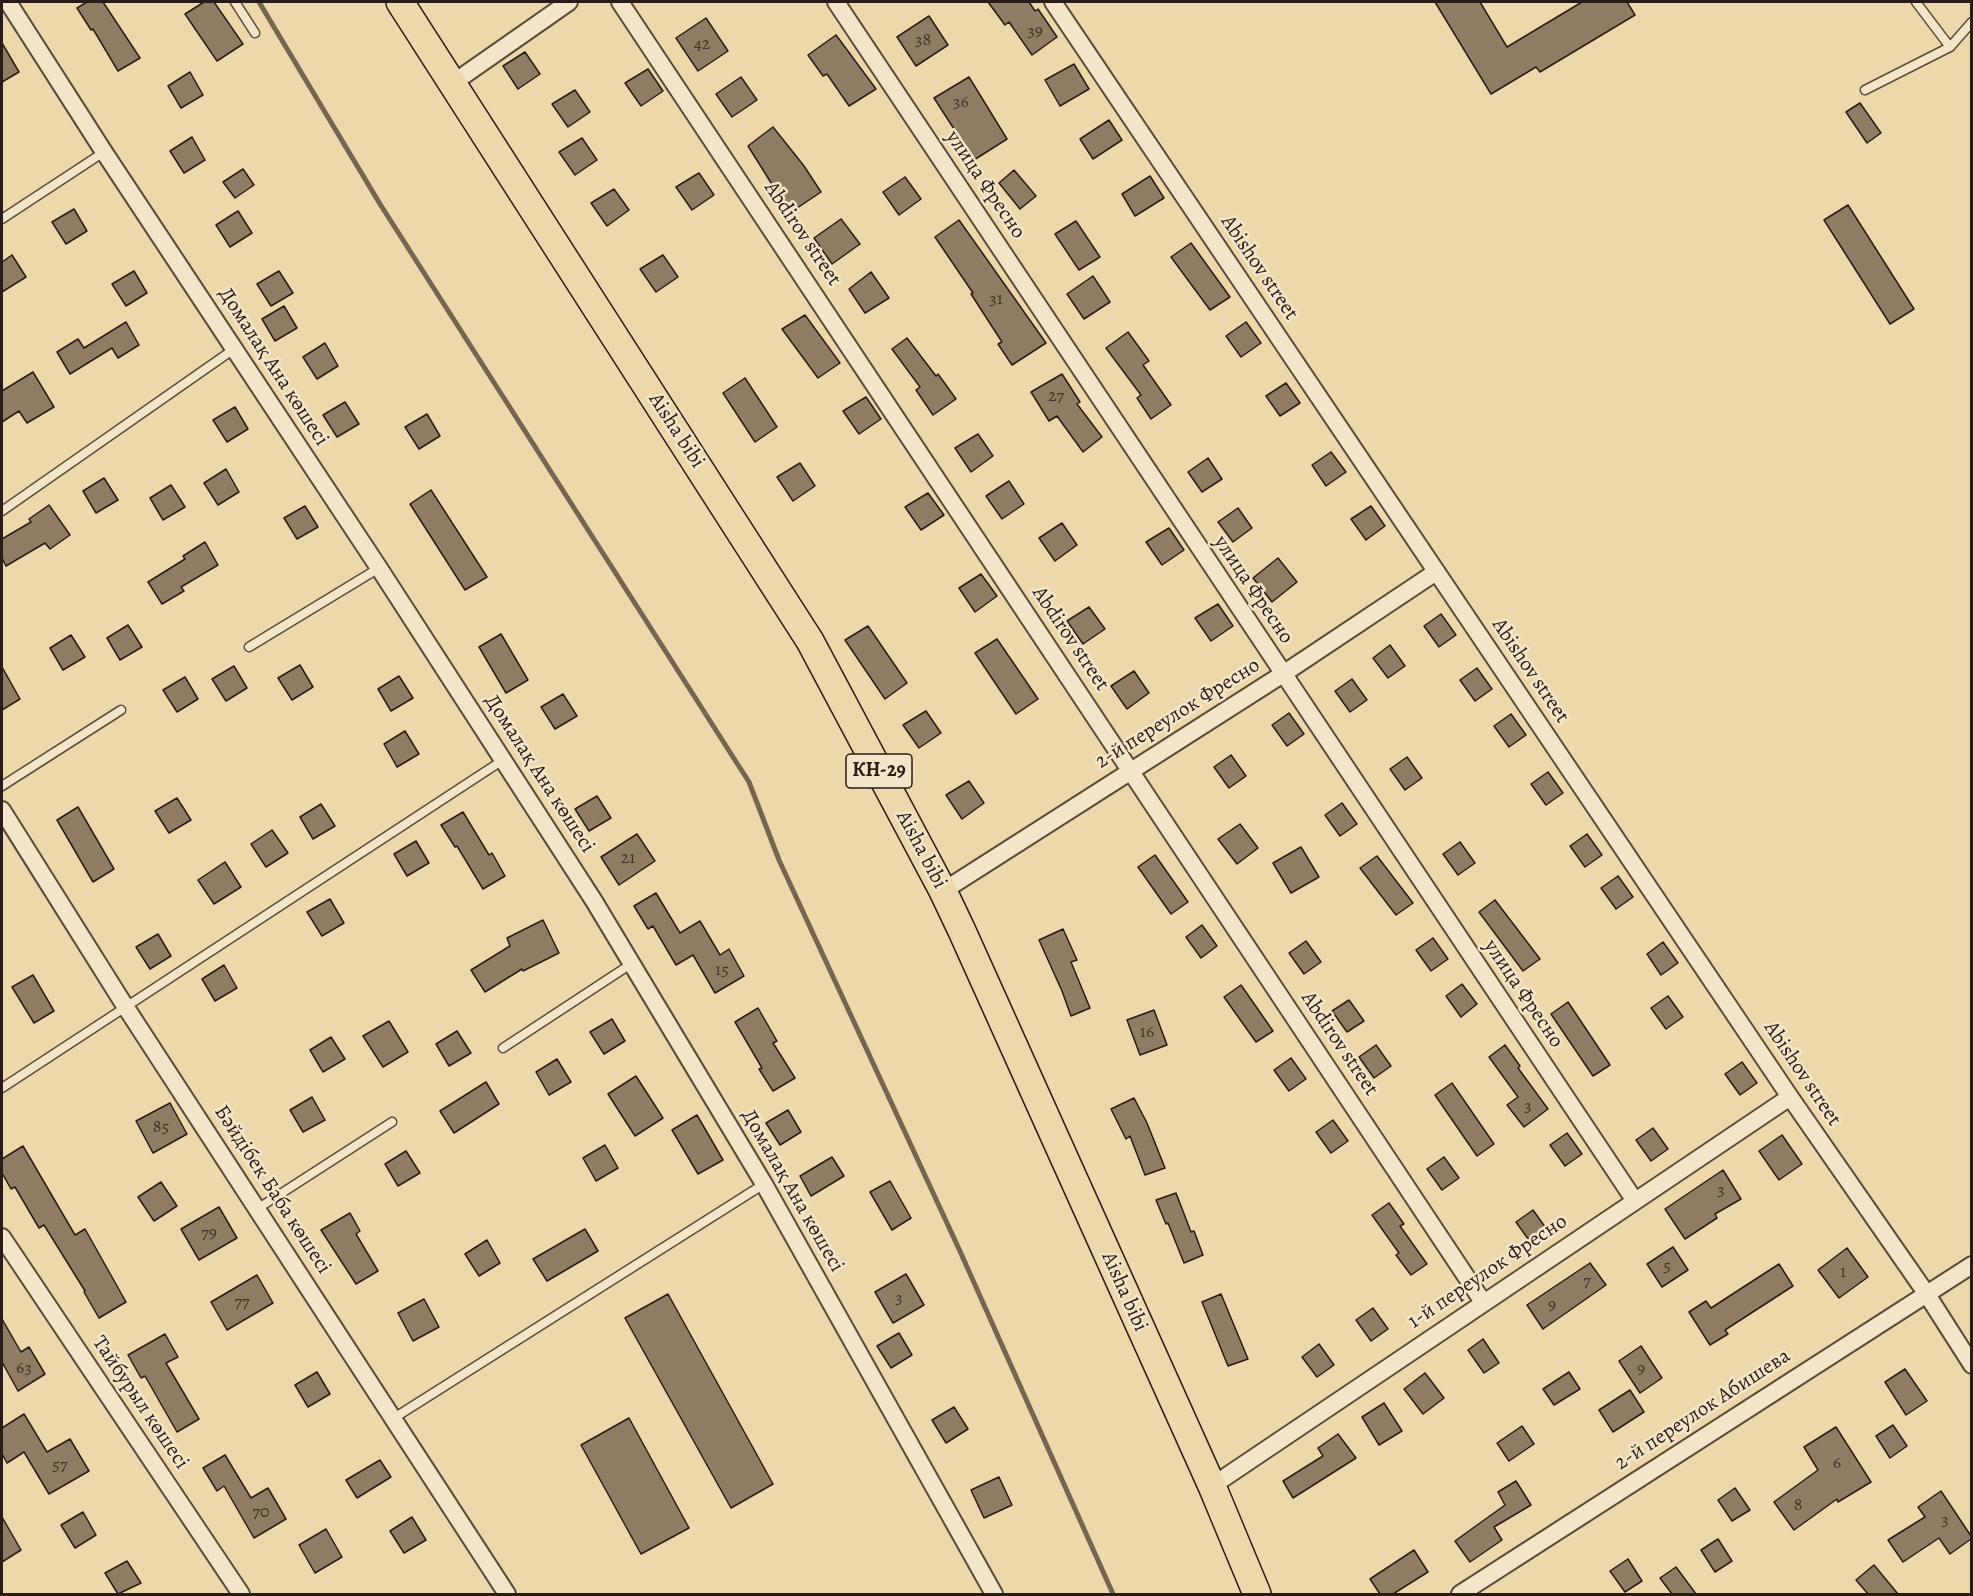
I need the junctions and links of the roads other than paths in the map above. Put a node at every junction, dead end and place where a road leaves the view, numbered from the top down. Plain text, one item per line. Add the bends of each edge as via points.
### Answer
1 (8, 2) edge
2 (235, 2) edge
3 (400, 2) edge
4 (569, 2) edge
5 (620, 2) edge
6 (836, 2) edge
7 (1053, 2) edge
8 (1917, 2) edge
9 (1971, 22) edge
10 (255, 33) dead end
11 (1950, 46) junction
12 (453, 83) junction
13 (1865, 90) dead end
14 (104, 152) junction
15 (2, 219) edge
16 (234, 349) junction
17 (2, 511) edge
18 (379, 568) junction
19 (1436, 572) junction
20 (249, 647) dead end
21 (1282, 674) junction
22 (121, 710) dead end
23 (504, 760) junction
24 (1130, 770) junction
25 (2, 786) edge
26 (2, 810) edge
27 (943, 891) junction
28 (631, 964) junction
29 (125, 1006) junction
30 (503, 1048) dead end
31 (2, 1088) edge
32 (1790, 1096) junction
33 (392, 1122) dead end
34 (764, 1184) junction
35 (1635, 1201) junction
36 (258, 1209) junction
37 (2, 1237) edge
38 (1971, 1265) edge
39 (1926, 1293) junction
40 (1483, 1302) junction
41 (1971, 1365) edge
42 (394, 1418) junction
43 (1212, 1486) junction
44 (241, 1594) edge
45 (507, 1594) edge
46 (994, 1594) edge
47 (1257, 1594) edge
48 (1460, 1594) edge

1 - 14 street, Домалақ Ана көшесі
2 - 10 lane
3 - 12 main road, Aisha bibi / КН-29
4 - 12 street
5 - 24 street, Abdirov street
6 - 21 street, улица Фресно
7 - 19 street, Abishov street
8 - 11 lane
9 - 11 lane
11 - 13 lane
12 - 27 main road, Aisha bibi / КН-29 via 810,641
14 - 15 lane
14 - 16 street, Домалақ Ана көшесі
16 - 17 lane
16 - 18 street, Домалақ Ана көшесі
18 - 20 lane
18 - 23 street, Домалақ Ана көшесі
19 - 21 street, 2-й переулок Фресно
19 - 32 street, Abishov street
21 - 24 street, 2-й переулок Фресно
21 - 35 street, улица Фресно
22 - 25 lane
23 - 28 street, Домалақ Ана көшесі
23 - 29 lane
24 - 27 street, 2-й переулок Фресно
24 - 40 street, Abdirov street
26 - 29 street, Бәйдібек Баба көшесі
27 - 43 main road, Aisha bibi / КН-29
28 - 30 lane
28 - 34 street, Домалақ Ана көшесі
29 - 31 lane
29 - 36 street, Бәйдібек Баба көшесі
32 - 35 street, 1-й переулок Фресно
32 - 39 street, Abishov street
33 - 36 lane
34 - 42 lane
34 - 46 street, Домалақ Ана көшесі
35 - 40 street, 1-й переулок Фресно
36 - 42 street, Бәйдібек Баба көшесі
37 - 44 street, Тайбурыл көшесі
38 - 39 street, 2-й переулок Абишева
39 - 41 street, Abishov street
39 - 48 street, 2-й переулок Абишева
40 - 43 street, 1-й переулок Фресно
42 - 45 street, Бәйдібек Баба көшесі
43 - 47 main road, Aisha bibi / КН-29

